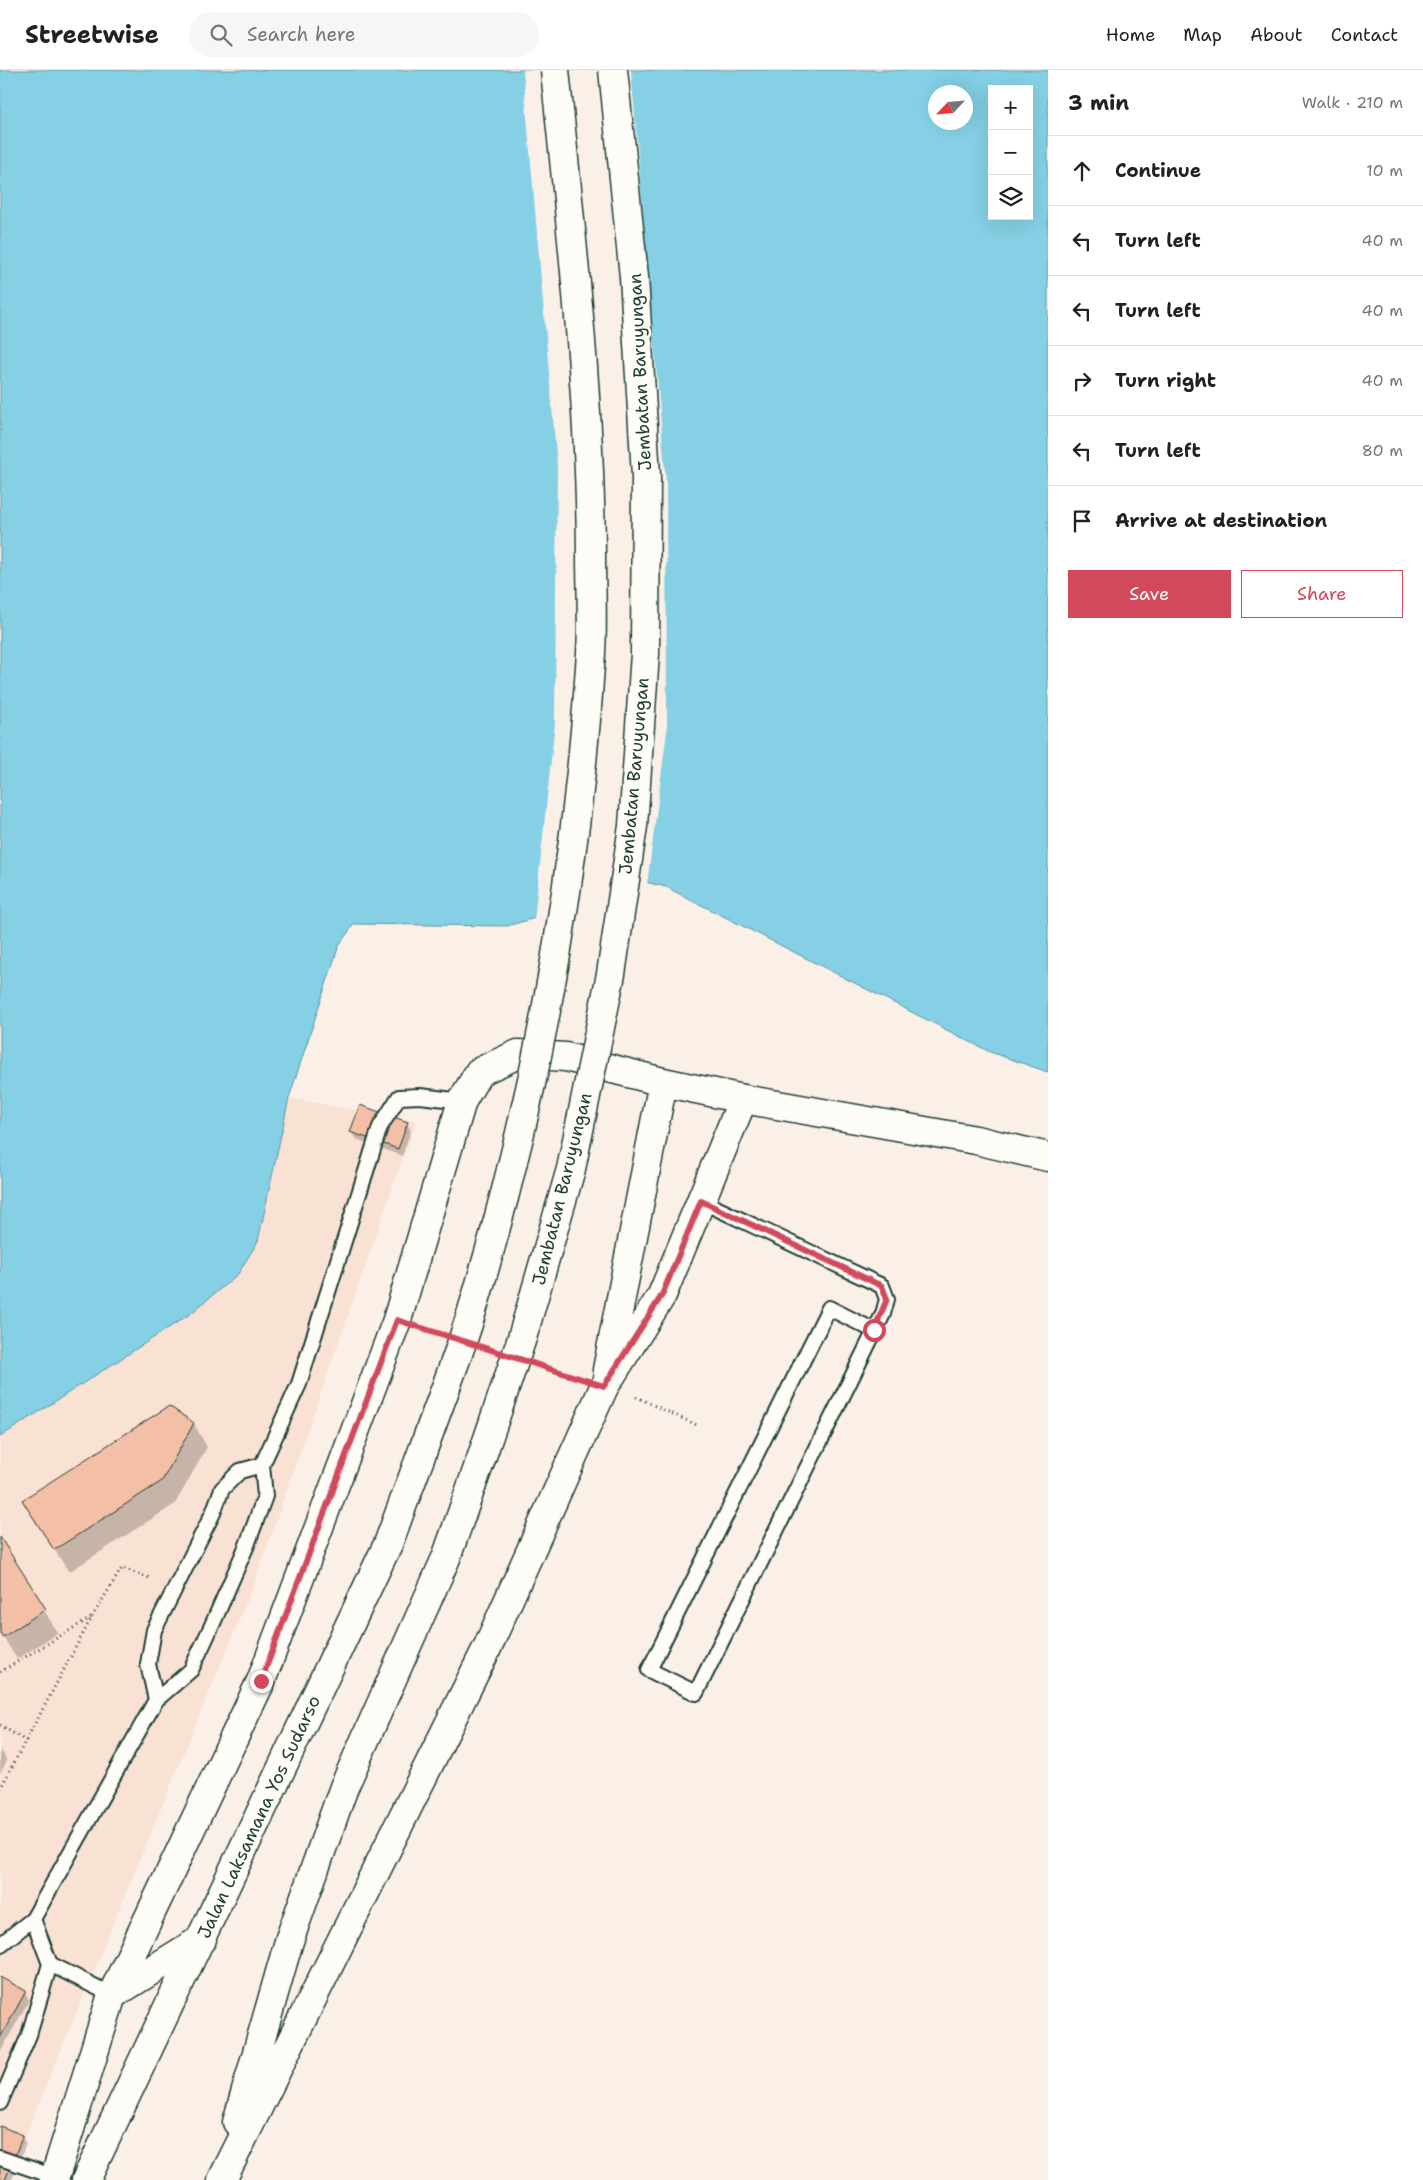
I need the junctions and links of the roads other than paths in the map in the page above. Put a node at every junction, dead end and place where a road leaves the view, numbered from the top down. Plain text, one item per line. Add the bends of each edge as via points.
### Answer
1 (555, 70) edge
2 (613, 70) edge
3 (663, 1082) junction
4 (743, 1099) junction
5 (462, 1101) junction
6 (1048, 1157) edge
7 (701, 1201) junction
8 (874, 1330) junction
9 (604, 1386) junction
10 (262, 1465) junction
11 (156, 1700) junction
12 (33, 1919) junction
13 (202, 1939) junction
14 (0, 1946) edge
15 (50, 1964) junction
16 (112, 1994) junction
17 (0, 2103) edge
18 (0, 2158) edge
19 (55, 2178) edge
20 (86, 2180) edge
21 (221, 2180) edge

1 - 13 main road, Jalan Laksamana Yos Sudarso, bridge via 576,284 590,476 591,651 576,817 556,966 516,1154 472,1313 423,1450 388,1544
2 - 21 main road, Jembatan Baruyungan, bridge via 634,277 646,476 645,654 633,826 611,974 571,1168 522,1338 446,1558 344,1787 289,1941
3 - 4 main road
3 - 5 main road via 566,1057 518,1054 479,1072
3 - 9 main road
4 - 6 main road via 976,1140
4 - 7 main road
5 - 10 lane via 399,1097 380,1127 299,1384
5 - 16 main road via 397,1320 261,1681
7 - 8 lane via 882,1286 887,1299
7 - 9 main road via 662,1295
8 - 8 lane via 696,1693 649,1670 829,1308
9 - 21 main road via 488,1646
10 - 11 lane via 265,1496 213,1623 191,1670
10 - 11 lane via 240,1471 222,1489 154,1630 148,1664
11 - 12 lane
12 - 14 lane
12 - 15 lane
13 - 16 main road
13 - 20 main road, Jalan Laksamana Yos Sudarso
15 - 16 lane
15 - 17 lane via 29,2035
16 - 19 main road
18 - 19 lane

